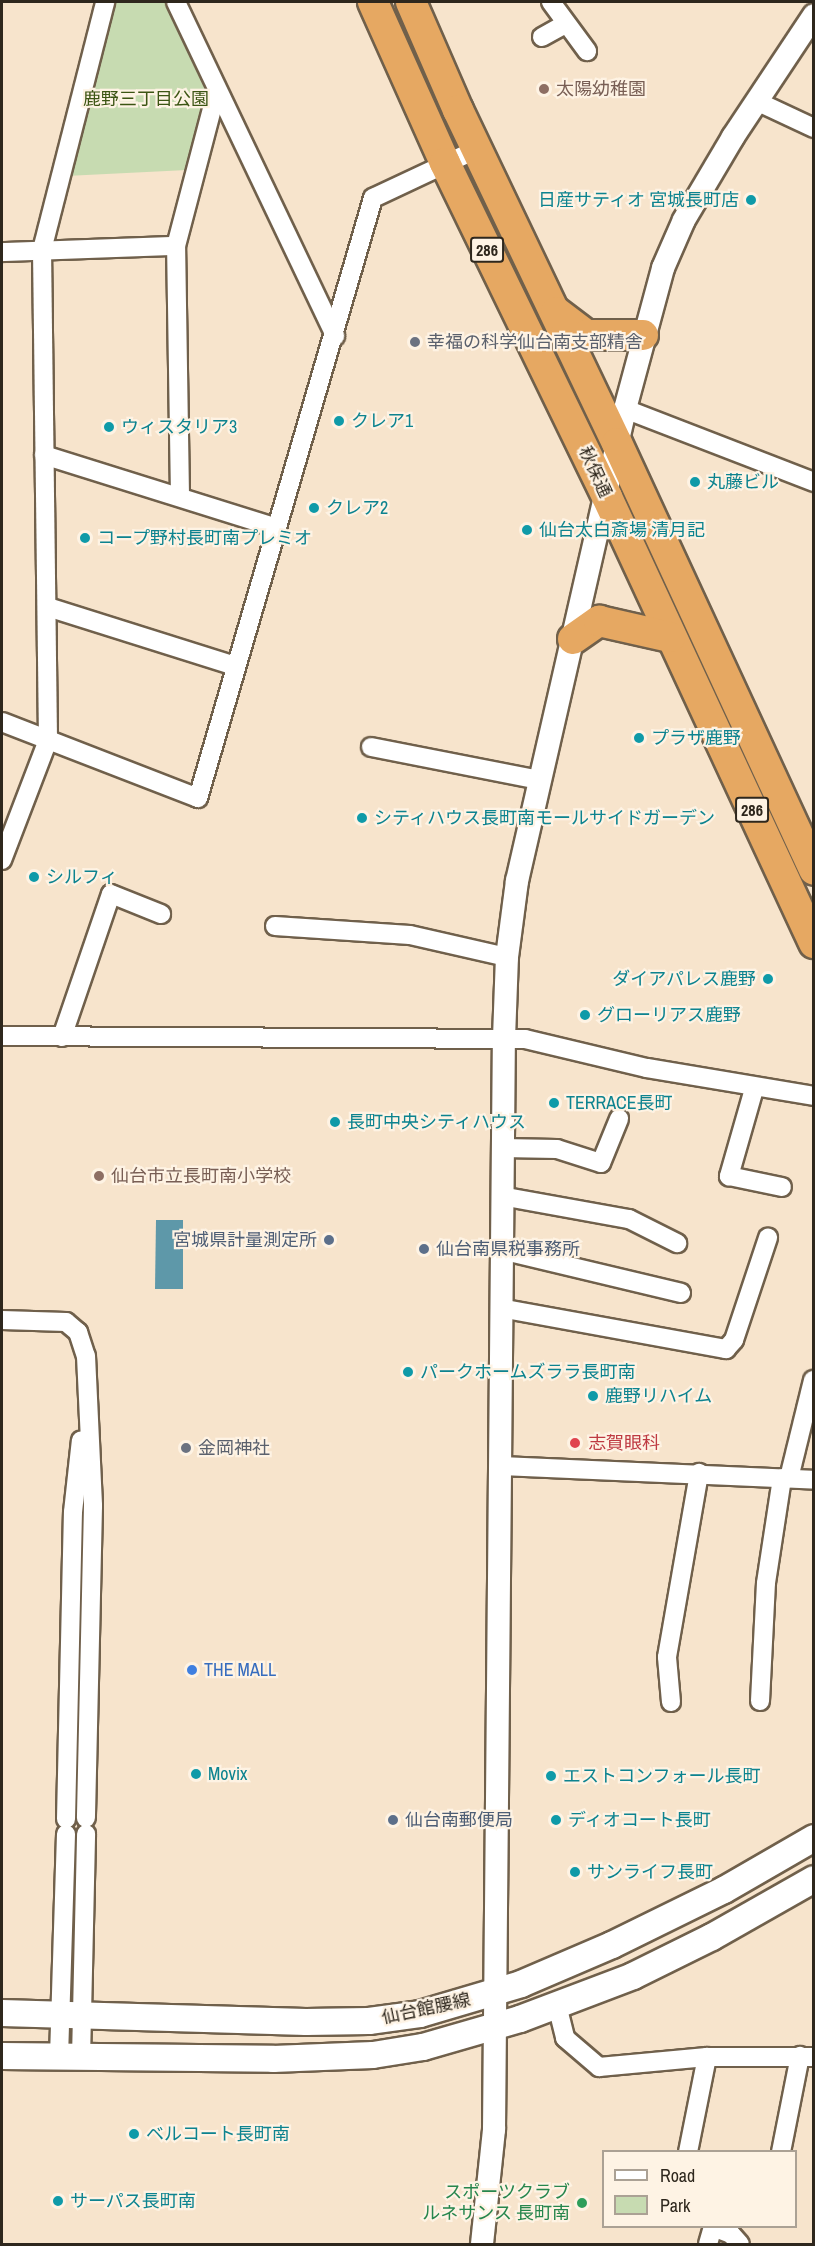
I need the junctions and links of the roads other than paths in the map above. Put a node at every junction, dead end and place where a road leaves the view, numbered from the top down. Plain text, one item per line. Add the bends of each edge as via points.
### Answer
1 (105, 2) edge
2 (176, 2) edge
3 (373, 2) edge
4 (411, 2) edge
5 (551, 2) edge
6 (813, 15) edge
7 (565, 24) junction
8 (542, 37) dead end
9 (587, 51) dead end
10 (217, 90) junction
11 (756, 101) junction
12 (813, 128) edge
13 (477, 149) junction
14 (445, 164) junction
15 (176, 246) junction
16 (42, 250) junction
17 (2, 252) edge
18 (554, 310) junction
19 (643, 335) junction
20 (335, 336) junction
21 (625, 409) junction
22 (617, 443) junction
23 (44, 456) junction
24 (813, 482) edge
25 (180, 496) junction
26 (607, 497) junction
27 (277, 528) junction
28 (48, 607) junction
29 (670, 637) junction
30 (573, 639) junction
31 (235, 666) junction
32 (2, 722) edge
33 (48, 740) junction
34 (371, 747) dead end
35 (538, 780) junction
36 (2, 860) edge
37 (813, 870) edge
38 (161, 914) dead end
39 (275, 926) dead end
40 (813, 943) edge
41 (507, 957) junction
42 (2, 1036) edge
43 (62, 1037) junction
44 (504, 1038) junction
45 (754, 1089) junction
46 (813, 1096) edge
47 (619, 1119) dead end
48 (502, 1148) junction
49 (782, 1187) dead end
50 (501, 1196) junction
51 (768, 1238) dead end
52 (676, 1244) dead end
53 (501, 1250) junction
54 (681, 1293) dead end
55 (500, 1308) junction
56 (2, 1320) edge
57 (88, 1375) junction
58 (813, 1380) edge
59 (499, 1466) junction
60 (699, 1473) junction
61 (786, 1478) junction
62 (813, 1480) edge
63 (760, 1701) dead end
64 (671, 1702) dead end
65 (813, 1838) edge
66 (813, 1879) edge
67 (494, 1993) junction
68 (557, 2006) junction
69 (2, 2013) edge
70 (72, 2015) junction
71 (494, 2028) junction
72 (2, 2056) edge
73 (807, 2056) edge
74 (707, 2057) junction
75 (70, 2058) junction
76 (688, 2150) edge
77 (781, 2150) edge
78 (713, 2228) edge
79 (716, 2228) edge
80 (482, 2244) edge
81 (708, 2244) edge
82 (740, 2244) edge

1 - 16 street
2 - 10 street
3 - 14 highway, 秋保通 / 286
4 - 13 highway, 秋保通 / 286
5 - 7 street
6 - 11 street
7 - 8 street
7 - 9 street
10 - 15 street
10 - 20 street
11 - 12 street
11 - 19 street via 684,220 663,268
13 - 14 street
13 - 18 highway, 秋保通 / 286
14 - 20 street via 373,198
14 - 26 highway, 秋保通 / 286
15 - 16 street
15 - 25 street
16 - 17 street
16 - 23 street
18 - 19 highway via 586,335
18 - 22 highway, 秋保通 / 286
19 - 21 street
20 - 27 street
21 - 22 street
21 - 24 street
22 - 26 street
22 - 37 highway, 秋保通 / 286
23 - 25 street
23 - 28 street
25 - 27 street
26 - 29 highway, 秋保通 / 286
26 - 30 street
27 - 31 street
28 - 31 street
28 - 33 street
29 - 30 highway via 599,621
29 - 40 highway, 秋保通 / 286
30 - 35 street
31 - 33 street via 198,798
32 - 33 street
33 - 36 street
34 - 35 street
35 - 41 street via 517,881
38 - 43 street via 111,894
39 - 41 street via 410,935
41 - 44 street
42 - 43 street
43 - 44 street
44 - 45 street via 525,1039
44 - 48 street
45 - 46 street
45 - 49 street via 729,1176
47 - 48 street via 601,1163 557,1149
48 - 50 street
50 - 52 street via 629,1219
50 - 53 street
51 - 55 street via 734,1340 726,1349
53 - 54 street
53 - 55 street
55 - 59 street
56 - 57 street via 60,1321 72,1325 83,1342
57 - 70 street via 93,1506 86,1826
57 - 70 street via 73,1512 66,1826
58 - 61 street
59 - 60 street
59 - 67 street
60 - 61 street
60 - 64 street via 667,1657
61 - 62 street
61 - 63 street via 766,1583
65 - 67 main road, 仙台館腰線 via 724,1890 612,1945
66 - 68 main road, 仙台館腰線 via 712,1937 633,1976
67 - 70 main road, 仙台館腰線 via 420,2014 369,2021
67 - 71 street
68 - 71 main road, 仙台館腰線
68 - 74 street via 565,2038 599,2067
69 - 70 main road, 仙台館腰線
70 - 75 street
71 - 75 main road, 仙台館腰線 via 423,2048 373,2055
71 - 80 street via 492,2152
72 - 75 main road, 仙台館腰線
73 - 74 street
73 - 77 street
74 - 76 street
78 - 81 street
79 - 82 street via 731,2234

